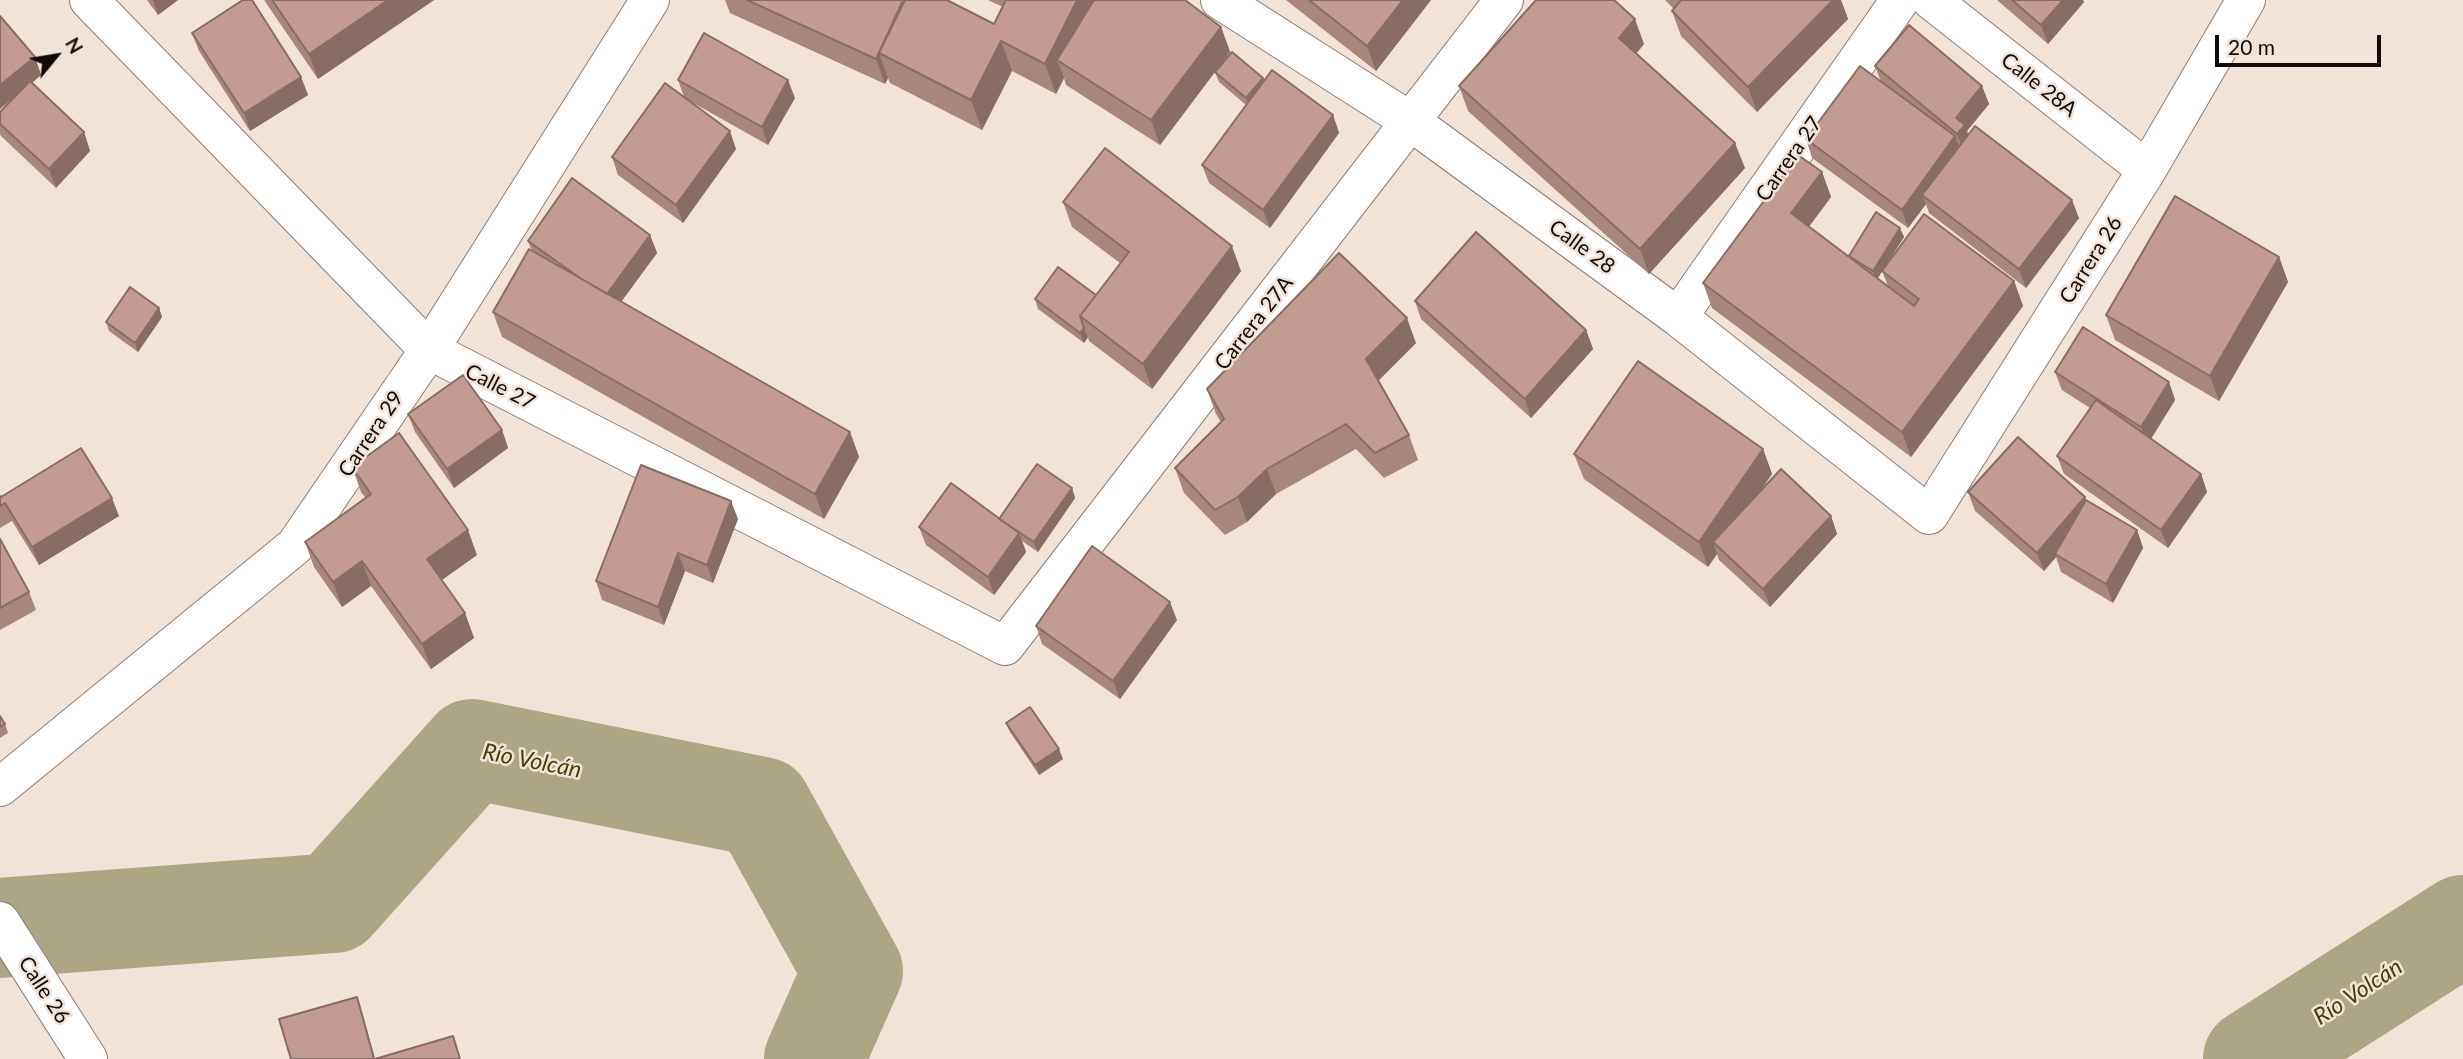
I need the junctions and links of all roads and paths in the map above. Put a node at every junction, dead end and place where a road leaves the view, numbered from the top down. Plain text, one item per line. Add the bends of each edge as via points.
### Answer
1 (89, 0) edge
2 (650, 0) edge
3 (1220, 0) edge
4 (1504, 0) edge
5 (1900, 0) edge
6 (1931, 0) edge
7 (2246, 0) edge
8 (1410, 121) junction
9 (2147, 170) junction
10 (1678, 317) junction
11 (429, 350) junction
12 (1929, 515) joint
13 (1005, 646) joint
14 (0, 787) edge
15 (0, 921) edge
16 (79, 1045) edge

1 - 11 street, Calle 27
2 - 11 street, Carrera 29
3 - 8 street, Calle 28
4 - 8 street, Carrera 27A
5 - 10 street, Carrera 27
6 - 9 street, Calle 28A
7 - 9 street, Carrera 26
8 - 10 street, Calle 28
8 - 13 street, Carrera 27A
9 - 12 street, Carrera 26
10 - 12 street, Calle 28
11 - 13 street, Calle 27
11 - 14 street, Carrera 29 via 295,546
15 - 16 street, Calle 26

